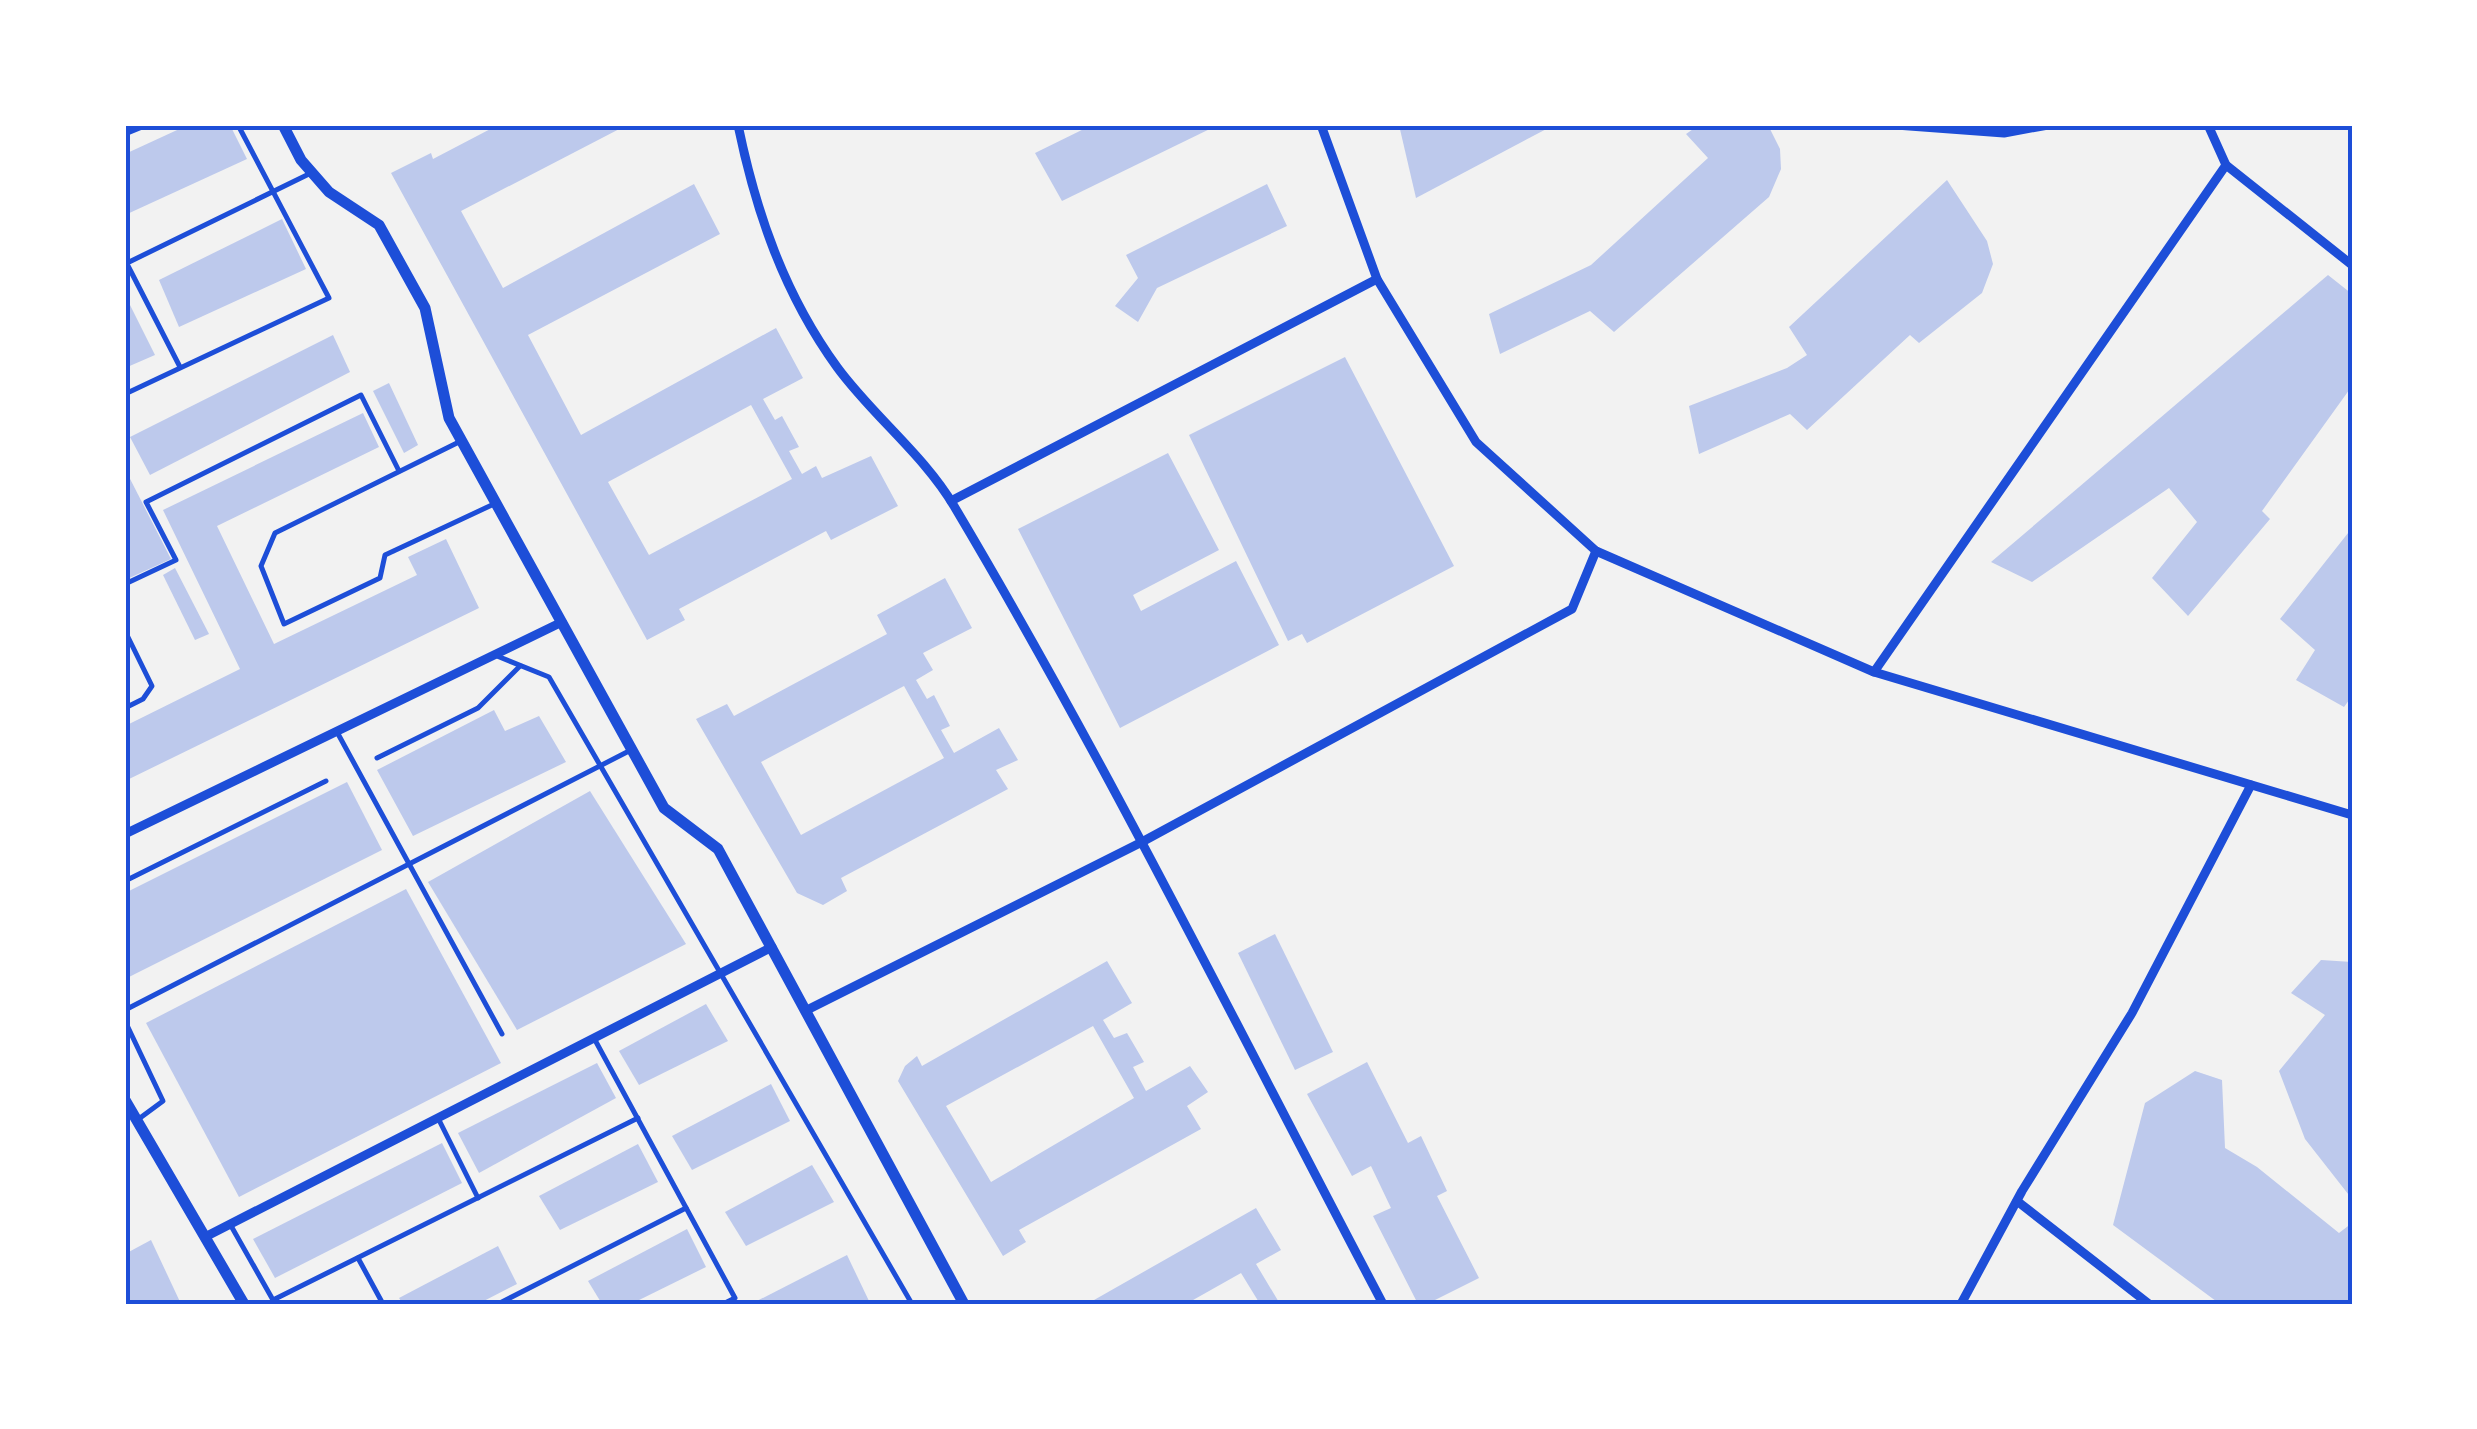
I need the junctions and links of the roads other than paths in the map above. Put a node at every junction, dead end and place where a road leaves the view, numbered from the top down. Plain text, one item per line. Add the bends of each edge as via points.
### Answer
1 (147, 125) edge
2 (238, 125) edge
3 (283, 125) edge
4 (738, 125) edge
5 (1321, 125) edge
6 (1896, 125) edge
7 (2048, 125) edge
8 (2208, 125) edge
9 (125, 134) edge
10 (2226, 164) junction
11 (312, 172) junction
12 (273, 191) junction
13 (126, 262) edge
14 (2352, 265) edge
15 (1377, 280) junction
16 (180, 367) junction
17 (125, 394) edge
18 (462, 441) junction
19 (399, 471) junction
20 (951, 501) junction
21 (496, 503) junction
22 (1596, 551) junction
23 (125, 584) edge
24 (562, 622) junction
25 (125, 630) edge
26 (494, 655) junction
27 (520, 665) junction
28 (1874, 672) junction
29 (125, 708) edge
30 (337, 732) junction
31 (632, 750) junction
32 (377, 758) dead end
33 (600, 766) junction
34 (326, 781) dead end
35 (2251, 784) junction
36 (2352, 815) edge
37 (125, 834) edge
38 (1140, 843) junction
39 (410, 864) junction
40 (125, 880) edge
41 (772, 947) junction
42 (718, 974) junction
43 (125, 1010) edge
44 (807, 1010) junction
45 (125, 1021) edge
46 (502, 1034) dead end
47 (594, 1038) junction
48 (126, 1104) edge
49 (438, 1118) junction
50 (638, 1118) junction
51 (137, 1120) junction
52 (478, 1198) junction
53 (2017, 1202) junction
54 (686, 1208) junction
55 (230, 1224) junction
56 (205, 1237) junction
57 (358, 1258) junction
58 (244, 1304) edge
59 (384, 1304) edge
60 (498, 1304) edge
61 (723, 1304) edge
62 (912, 1304) edge
63 (964, 1304) edge
64 (1383, 1304) edge
65 (1961, 1304) edge
66 (2150, 1304) edge

1 - 9 lane
2 - 12 lane
3 - 11 street
4 - 20 street via 755,204 788,287 837,367
5 - 15 street
6 - 7 street via 2004,133
8 - 10 street
10 - 14 street
10 - 28 street
11 - 12 lane
11 - 18 street via 378,224 425,308 449,418
12 - 13 lane
12 - 16 lane via 330,298
13 - 16 lane
15 - 20 street
15 - 22 street via 1476,442
16 - 17 lane
18 - 19 lane
18 - 21 street
19 - 21 lane via 274,533 260,566 284,624 380,578 384,555
19 - 23 lane via 361,395 146,502 176,560
20 - 38 street
21 - 24 street
22 - 28 street
22 - 38 street via 1572,610
24 - 26 street
24 - 31 street
25 - 29 lane via 152,686
26 - 27 lane
26 - 30 street
27 - 32 lane via 478,708
27 - 33 lane via 550,677
28 - 35 street
30 - 37 street
30 - 39 lane
31 - 33 lane
31 - 41 street via 664,808 718,849
33 - 39 lane
33 - 42 lane
34 - 40 lane
35 - 36 street
35 - 53 street via 2132,1013
38 - 44 street
38 - 64 street
39 - 43 lane
39 - 46 lane
41 - 42 street
41 - 44 street
42 - 47 street
42 - 62 lane
44 - 63 street
45 - 51 lane via 162,1101
47 - 49 street
47 - 50 lane
48 - 51 street
49 - 52 lane
49 - 55 street
50 - 52 lane
50 - 54 lane
51 - 56 street
52 - 57 lane
53 - 65 street
53 - 66 street
54 - 60 lane
54 - 61 lane via 735,1298
55 - 56 street
55 - 57 lane via 273,1300
56 - 58 street
57 - 59 lane

